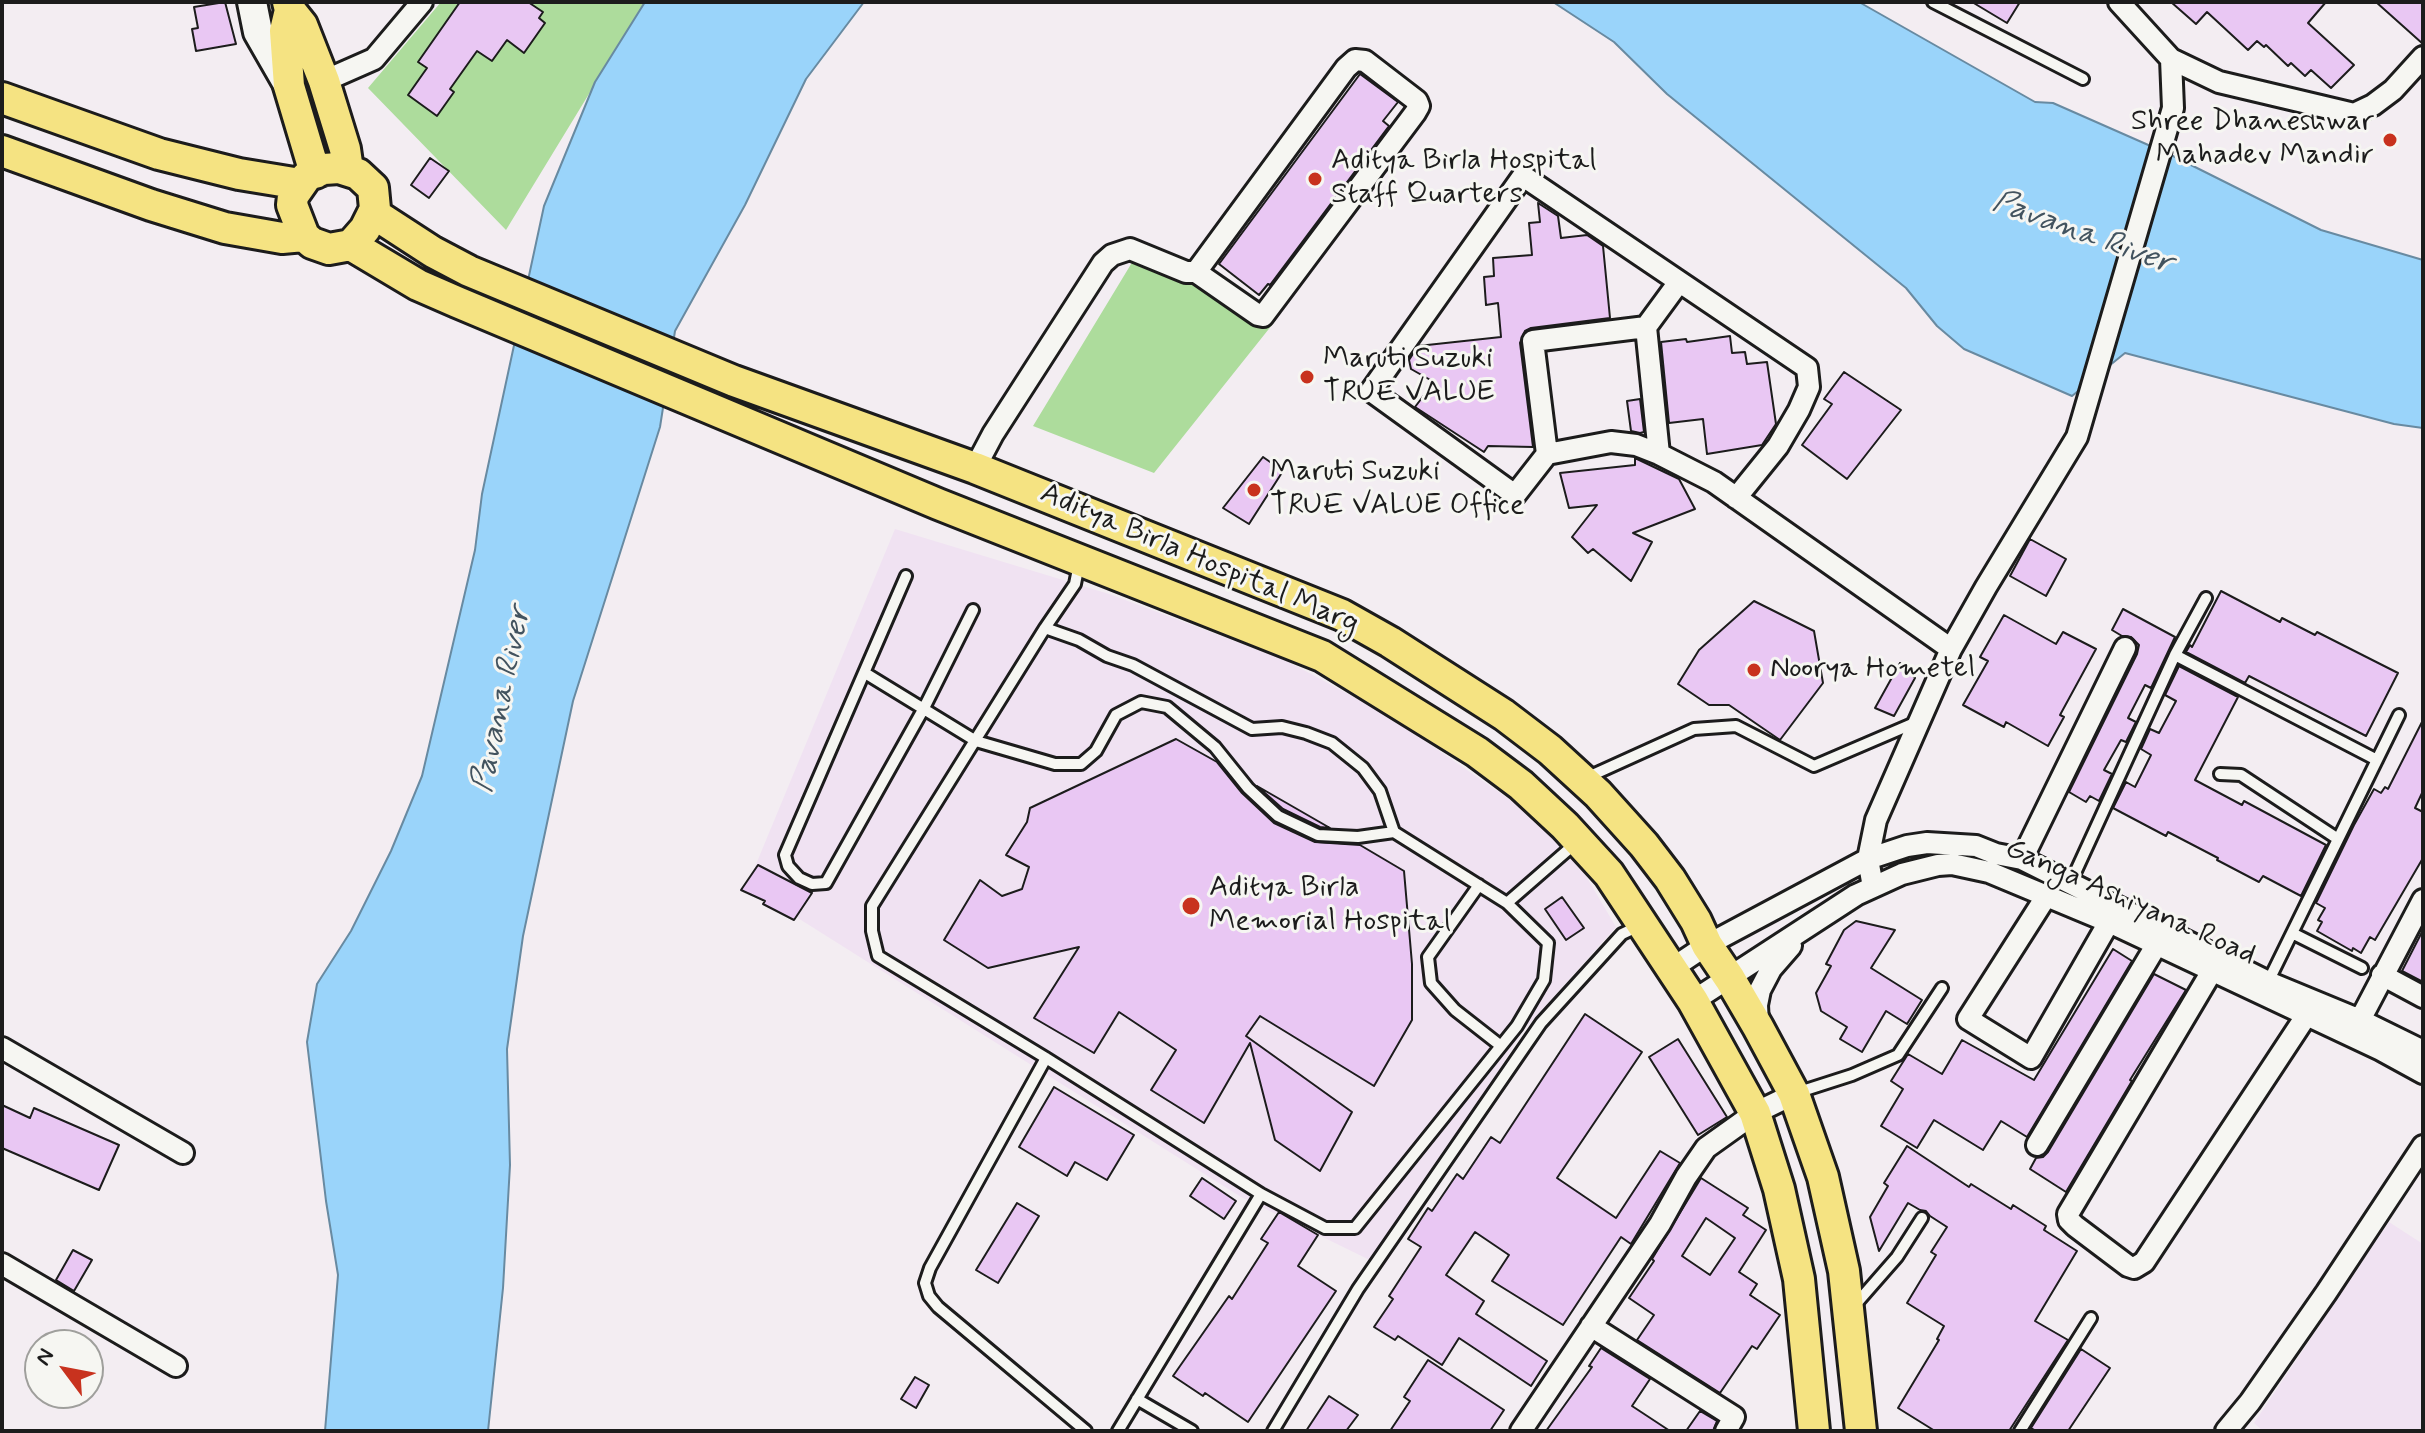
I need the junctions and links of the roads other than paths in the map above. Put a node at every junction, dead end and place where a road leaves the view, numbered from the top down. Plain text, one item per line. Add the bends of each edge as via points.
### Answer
1 (252, 2) edge
2 (422, 2) edge
3 (1933, 2) edge
4 (2119, 2) edge
5 (295, 5) edge
6 (2423, 57) edge
7 (2171, 59) junction
8 (321, 75) junction
9 (2083, 79) dead end
10 (289, 86) junction
11 (2, 98) edge
12 (2, 151) edge
13 (348, 170) junction
14 (307, 178) junction
15 (373, 213) junction
16 (304, 236) junction
17 (351, 245) junction
18 (1196, 272) junction
19 (1679, 282) junction
20 (1646, 327) junction
21 (769, 394) junction
22 (756, 426) junction
23 (1547, 454) junction
24 (1659, 454) junction
25 (975, 468) junction
26 (1736, 498) junction
27 (1079, 562) junction
28 (906, 576) dead end
29 (2206, 598) dead end
30 (973, 610) dead end
31 (1045, 628) junction
32 (2125, 648) dead end
33 (1951, 649) junction
34 (2175, 655) junction
35 (865, 673) junction
36 (924, 708) junction
37 (2399, 715) dead end
38 (1920, 720) junction
39 (976, 741) junction
40 (2377, 760) junction
41 (2220, 774) dead end
42 (1583, 780) junction
43 (1394, 832) junction
44 (2338, 839) junction
45 (1579, 841) junction
46 (1868, 859) junction
47 (2022, 859) junction
48 (2070, 884) junction
49 (1479, 885) junction
50 (1873, 887) junction
51 (2047, 895) junction
52 (2423, 900) edge
53 (1507, 903) junction
54 (2109, 922) junction
55 (1643, 924) junction
56 (1806, 928) junction
57 (2292, 933) junction
58 (2157, 944) junction
59 (1707, 945) junction
60 (2362, 968) dead end
61 (1671, 969) junction
62 (2212, 971) junction
63 (2382, 975) junction
64 (1730, 979) junction
65 (2268, 982) junction
66 (1942, 988) dead end
67 (2423, 997) edge
68 (1693, 1001) junction
69 (2306, 1016) junction
70 (2360, 1020) junction
71 (1758, 1027) junction
72 (1501, 1046) junction
73 (2, 1048) edge
74 (2423, 1051) edge
75 (1046, 1058) junction
76 (2423, 1073) edge
77 (1794, 1094) junction
78 (1755, 1113) junction
79 (2037, 1145) dead end
80 (2423, 1146) edge
81 (183, 1153) dead end
82 (1261, 1194) junction
83 (1922, 1218) dead end
84 (2, 1264) edge
85 (1848, 1313) junction
86 (2091, 1318) dead end
87 (1591, 1326) junction
88 (176, 1366) dead end
89 (1137, 1399) junction
90 (1086, 1431) edge
91 (1118, 1431) edge
92 (1192, 1431) edge
93 (1273, 1431) edge
94 (1521, 1431) edge
95 (1726, 1431) edge
96 (1814, 1431) edge
97 (1861, 1431) edge
98 (2020, 1431) edge
99 (2226, 1431) edge

1 - 10 main road via 258,32
2 - 8 street via 374,59
3 - 9 lane
4 - 7 street
5 - 8 main road
5 - 10 main road via 285,31
6 - 7 street via 2393,90 2354,114 2219,82
7 - 33 street via 2173,108 2077,437
8 - 13 main road
10 - 14 main road
11 - 14 main road via 159,154 239,174
12 - 16 main road via 225,228 282,238
13 - 14 main road via 330,169
13 - 15 main road via 373,188
14 - 16 main road via 292,205
15 - 17 main road
15 - 21 main road, Aditya Birla Hospital Marg via 469,271
16 - 17 main road via 329,249
17 - 22 main road, Aditya Birla Hospital Marg via 418,285
18 - 18 street via 1350,63 1365,61 1417,101 1415,113 1263,316
18 - 25 street via 1130,249 1112,255
19 - 20 street
19 - 23 street via 1523,176 1371,391 1515,495
19 - 26 street via 1807,368 1809,387 1799,410
20 - 23 street via 1533,341
20 - 24 street
21 - 22 main road
21 - 25 main road, Aditya Birla Hospital Marg
22 - 27 main road, Aditya Birla Hospital Marg
23 - 24 street via 1611,442
24 - 26 street
25 - 42 main road, Aditya Birla Hospital Marg via 1342,615 1504,715
26 - 33 street
27 - 31 lane via 1075,584
27 - 45 main road, Aditya Birla Hospital Marg via 1322,656 1477,752 1521,785
28 - 35 lane
29 - 34 lane
30 - 36 lane
31 - 39 lane
31 - 43 lane via 1133,665 1252,729 1282,727 1332,743 1363,768 1380,791
32 - 47 street
33 - 38 street
34 - 40 lane
34 - 48 lane
35 - 36 lane
35 - 36 lane via 785,855 799,878 826,883
36 - 39 lane
37 - 40 lane
38 - 42 lane via 1814,766 1736,726 1694,729
38 - 46 street via 1876,820
39 - 43 lane via 1055,764 1081,764 1096,751 1116,715 1141,702 1167,707 1215,747 1278,816 1318,835
39 - 75 lane via 872,906 872,931 878,956
40 - 44 lane
41 - 44 lane via 2241,775
42 - 59 main road, Aditya Birla Hospital Marg via 1670,879
43 - 49 lane
44 - 57 lane
45 - 53 lane
45 - 55 main road, Aditya Birla Hospital Marg
46 - 47 street via 1907,846 1954,843
46 - 50 street
46 - 59 street
47 - 48 street
48 - 65 street
49 - 53 lane
49 - 72 lane via 1428,957 1431,983 1455,1010
50 - 51 street, Ganga Ashiyana Road via 1902,874 1952,864
50 - 56 street, Ganga Ashiyana Road
51 - 54 street, Ganga Ashiyana Road
51 - 54 street via 1968,1019 2031,1058
52 - 63 street
53 - 72 lane via 1548,943 1544,980
54 - 58 street, Ganga Ashiyana Road
55 - 61 main road, Aditya Birla Hospital Marg
55 - 93 lane via 1622,934 1541,1023 1358,1289
56 - 64 street, Ganga Ashiyana Road
56 - 71 street via 1760,990
57 - 60 lane
57 - 65 lane
58 - 62 street, Ganga Ashiyana Road
58 - 79 street
59 - 61 street
59 - 64 main road, Aditya Birla Hospital Marg
61 - 68 main road, Aditya Birla Hospital Marg
62 - 69 street, Ganga Ashiyana Road
62 - 69 street via 2068,1214 2075,1226 2128,1266 2144,1262
63 - 67 street
63 - 70 street
64 - 68 street, Ganga Ashiyana Road
64 - 71 main road, Aditya Birla Hospital Marg
65 - 70 street
66 - 77 lane via 1898,1055
68 - 78 main road, Aditya Birla Hospital Marg
69 - 76 street, Ganga Ashiyana Road
70 - 74 street
71 - 77 main road, Aditya Birla Hospital Marg
72 - 82 lane via 1355,1228 1325,1228
73 - 81 street
75 - 82 lane
75 - 90 lane via 925,1283 938,1307
77 - 78 street
77 - 85 main road, Aditya Birla Hospital Marg via 1823,1177
78 - 87 street via 1706,1148
78 - 96 main road, Aditya Birla Hospital Marg via 1799,1279
80 - 99 street
82 - 89 lane
83 - 85 lane via 1897,1257
84 - 88 street
85 - 97 main road, Aditya Birla Hospital Marg
86 - 98 lane
87 - 94 street
87 - 95 street via 1734,1417
89 - 91 lane
89 - 92 lane

